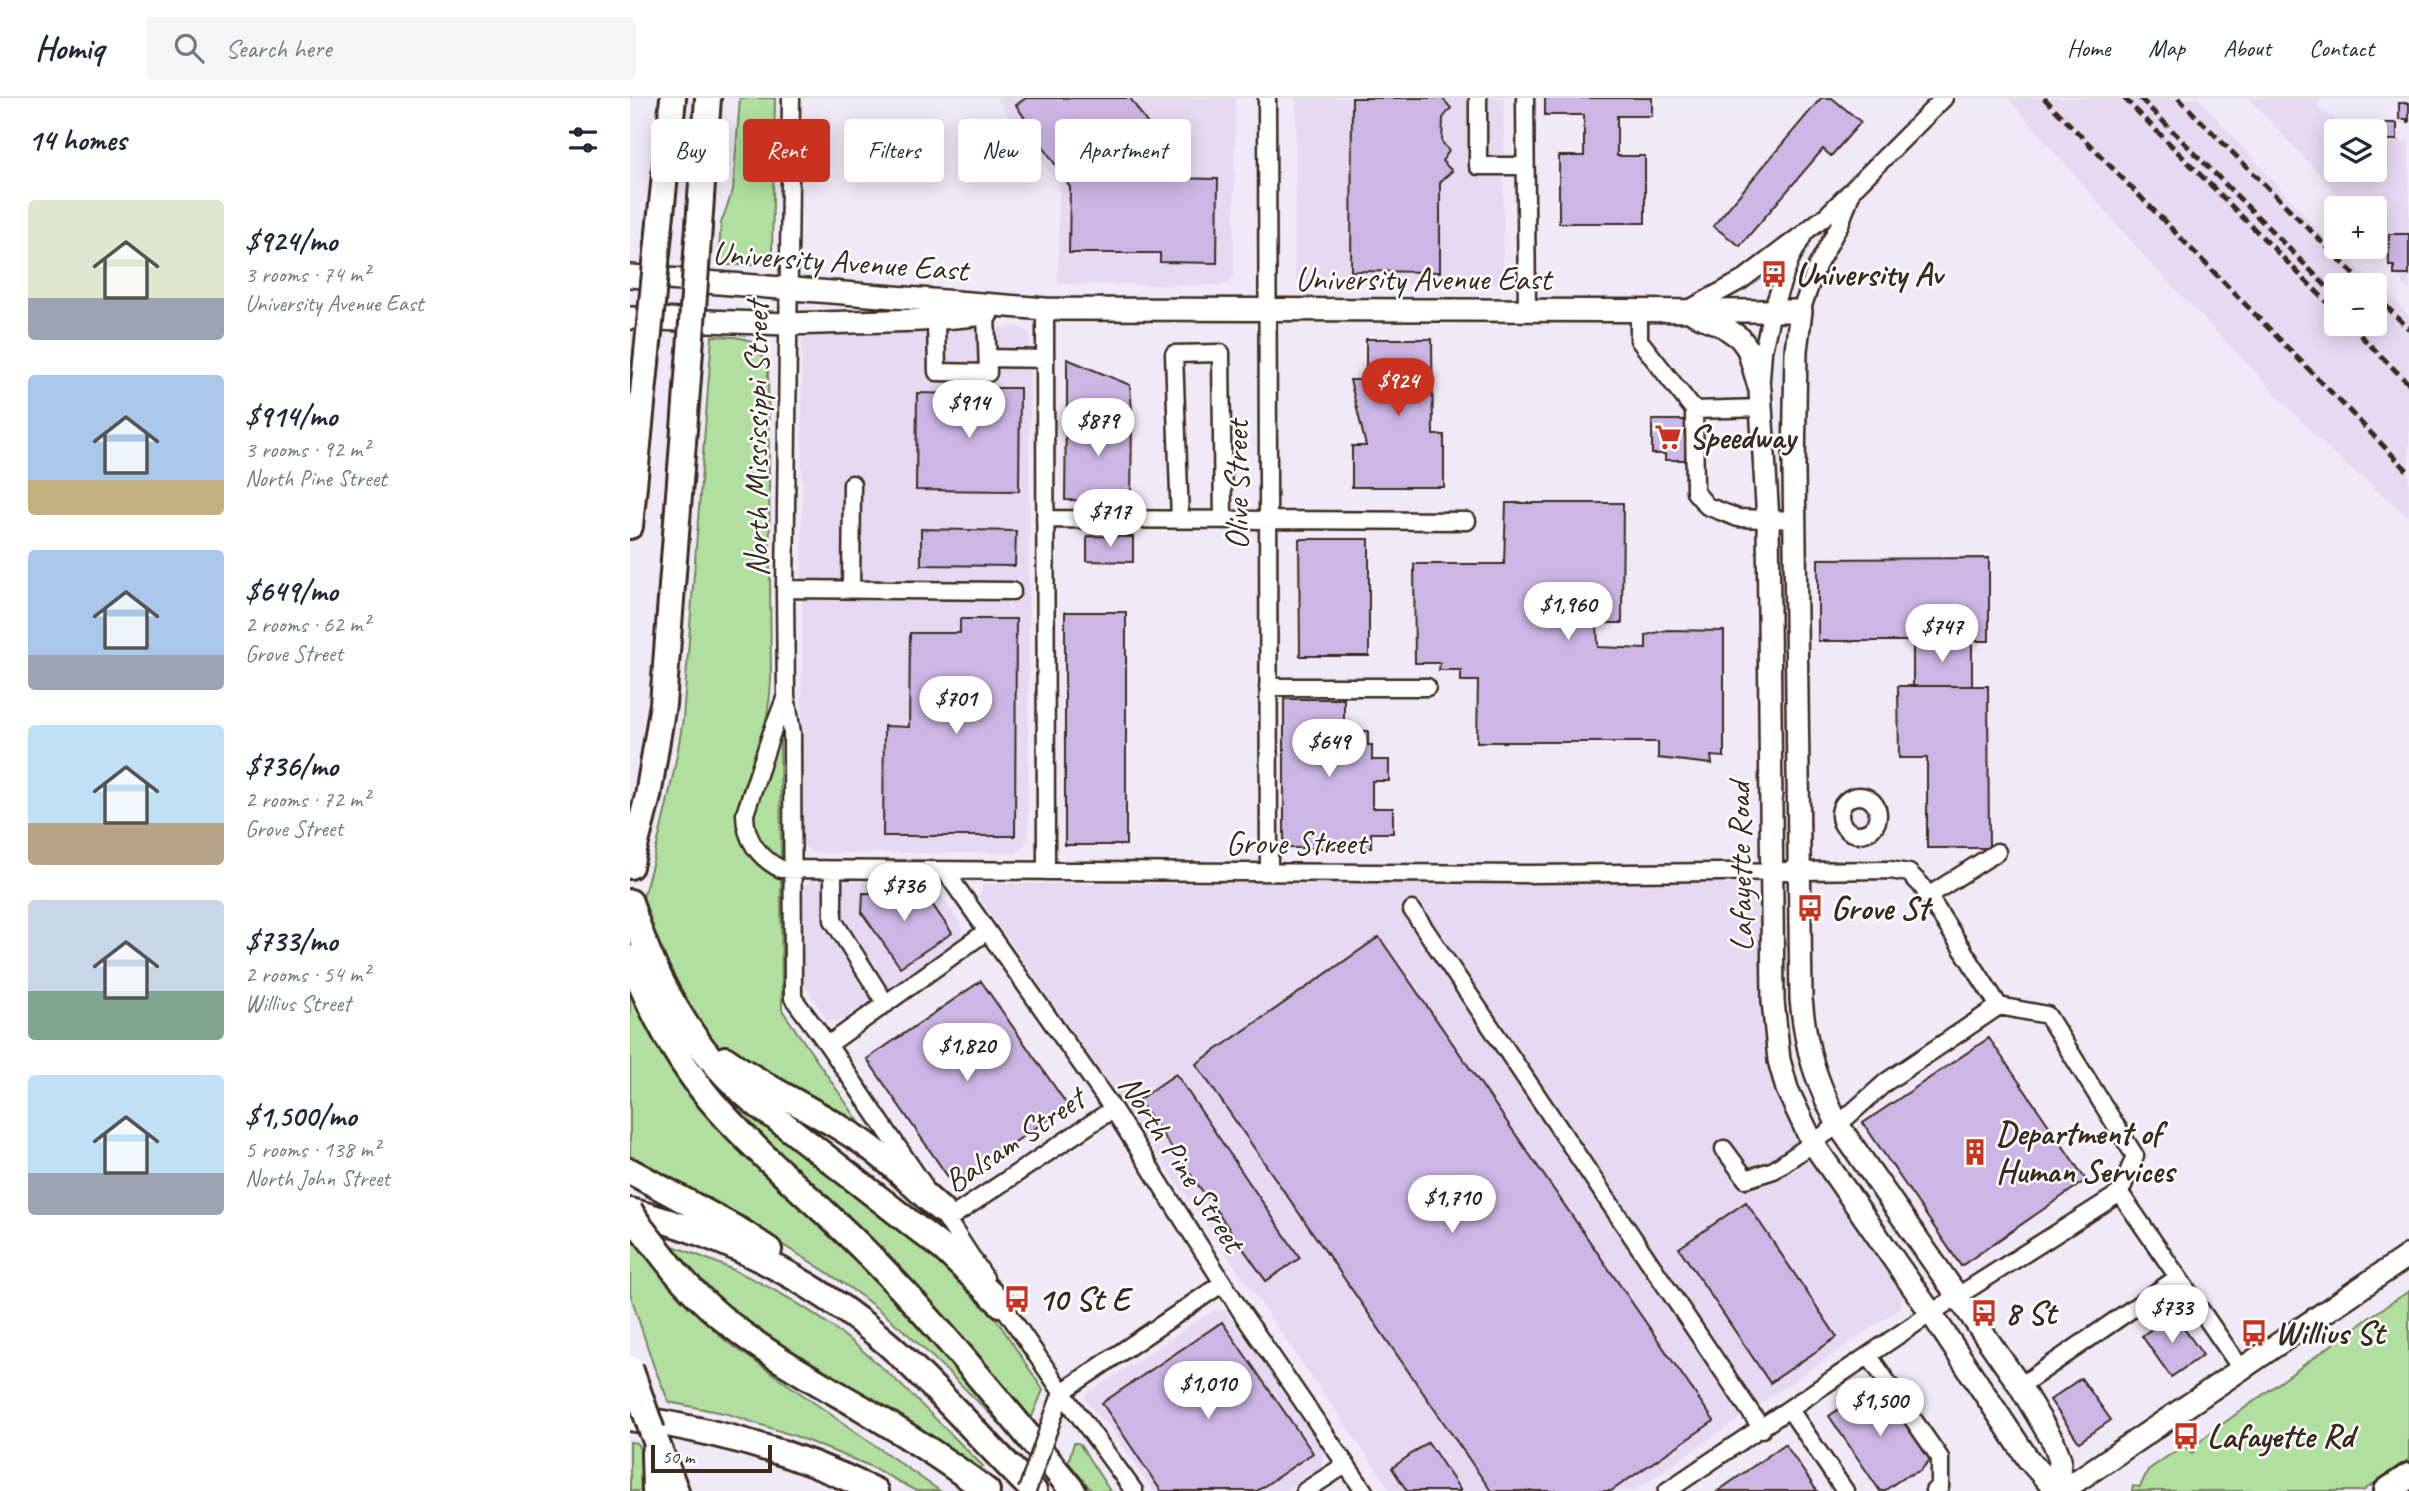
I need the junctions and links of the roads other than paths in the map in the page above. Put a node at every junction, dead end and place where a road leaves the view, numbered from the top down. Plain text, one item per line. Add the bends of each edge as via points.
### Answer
1 (673, 98) edge
2 (708, 98) edge
3 (791, 98) edge
4 (1266, 98) edge
5 (1478, 98) edge
6 (1525, 98) edge
7 (1944, 98) edge
8 (1525, 166) junction
9 (1853, 188) junction
10 (1805, 232) junction
11 (630, 276) edge
12 (788, 289) junction
13 (1045, 309) junction
14 (1266, 310) junction
15 (1686, 310) junction
16 (1527, 311) junction
17 (1639, 311) junction
18 (1772, 311) junction
19 (1801, 311) junction
20 (986, 314) junction
21 (630, 318) edge
22 (936, 319) junction
23 (787, 324) junction
24 (988, 358) junction
25 (1045, 359) junction
26 (1761, 399) junction
27 (1694, 410) junction
28 (852, 484) dead end
29 (1045, 519) junction
30 (1180, 520) junction
31 (1223, 520) junction
32 (1267, 520) junction
33 (1768, 520) junction
34 (1796, 520) junction
35 (1467, 521) dead end
36 (630, 526) edge
37 (785, 589) junction
38 (851, 590) junction
39 (1012, 591) dead end
40 (1268, 687) junction
41 (1427, 687) dead end
42 (786, 696) junction
43 (1997, 852) dead end
44 (630, 866) edge
45 (792, 870) junction
46 (833, 871) junction
47 (945, 871) junction
48 (1046, 871) junction
49 (1269, 872) junction
50 (1772, 872) junction
51 (1800, 872) junction
52 (1928, 896) junction
53 (630, 902) edge
54 (1412, 910) dead end
55 (988, 931) junction
56 (630, 958) edge
57 (886, 1004) junction
58 (1999, 1006) junction
59 (701, 1043) junction
60 (828, 1045) junction
61 (1113, 1109) junction
62 (1838, 1125) junction
63 (1812, 1142) junction
64 (1724, 1149) dead end
65 (630, 1171) edge
66 (2120, 1193) junction
67 (630, 1211) edge
68 (944, 1215) junction
69 (2409, 1255) edge
70 (2177, 1278) junction
71 (1223, 1283) junction
72 (699, 1297) junction
73 (1001, 1304) junction
74 (1945, 1305) junction
75 (868, 1328) junction
76 (1868, 1356) junction
77 (630, 1368) edge
78 (2242, 1370) junction
79 (2020, 1386) junction
80 (1062, 1392) junction
81 (1790, 1410) junction
82 (637, 1424) edge
83 (1762, 1429) junction
84 (769, 1448) junction
85 (661, 1464) junction
86 (1345, 1465) junction
87 (2409, 1476) edge
88 (655, 1491) edge
89 (676, 1491) edge
90 (847, 1491) edge
91 (875, 1491) edge
92 (960, 1491) edge
93 (987, 1491) edge
94 (1027, 1491) edge
95 (1034, 1491) edge
96 (1073, 1491) edge
97 (1134, 1491) edge
98 (1306, 1491) edge
99 (1364, 1491) edge
100 (1667, 1491) edge
101 (1845, 1491) edge
102 (1934, 1491) edge
103 (2059, 1491) edge
104 (2387, 1491) edge

1 - 36 highway, bridge
2 - 44 highway, bridge via 663,704 653,772
3 - 12 street, North Mississippi Street
4 - 14 street, Olive Street
5 - 8 street via 1478,166
6 - 8 street
7 - 9 street, Lafayette Road
8 - 16 street
9 - 10 street, Lafayette Road
9 - 19 street, Lafayette Road
10 - 15 street via 1742,280
10 - 18 street, Lafayette Road
11 - 12 main road, University Avenue East
12 - 13 main road, University Avenue East
12 - 23 street, North Mississippi Street
13 - 14 main road, University Avenue East
13 - 20 main road, University Avenue East
13 - 25 street
14 - 16 main road, University Avenue East
14 - 32 street, Olive Street
15 - 17 main road, University Avenue East
15 - 18 main road, University Avenue East
15 - 26 main road via 1740,338 1748,349
16 - 17 main road, University Avenue East
17 - 27 street via 1639,340
18 - 19 main road, University Avenue East
18 - 26 street, Lafayette Road via 1763,351
19 - 34 main road, Lafayette Road via 1794,390
20 - 22 main road, University Avenue East
20 - 24 street
21 - 23 main road, University Avenue East
22 - 23 main road, University Avenue East
22 - 24 street via 937,372 988,373
23 - 37 street, North Mississippi Street
24 - 25 street
25 - 29 street
26 - 27 street
26 - 33 main road, Lafayette Road
27 - 33 street via 1695,492 1707,506 1738,518
28 - 38 street
29 - 30 street
29 - 48 street
30 - 31 street
30 - 31 street via 1174,354 1221,353
31 - 32 street
32 - 35 street
32 - 40 street, Olive Street
33 - 34 street
33 - 50 main road, Lafayette Road
34 - 51 main road, Lafayette Road
37 - 38 street
37 - 42 street, North Mississippi Street
38 - 39 street
40 - 41 street
40 - 49 street, Olive Street
42 - 45 street, North Mississippi Street via 792,733
42 - 45 street, North Mississippi Street via 749,798 746,827 749,839 769,863
43 - 52 street
45 - 46 street, Grove Street
45 - 60 street via 793,998
46 - 47 street, Grove Street
46 - 57 street via 833,920
47 - 48 street, Grove Street
47 - 55 street, North Pine Street
48 - 49 street, Grove Street
49 - 50 street, Grove Street
50 - 51 street, Grove Street
50 - 63 main road, Lafayette Road via 1775,1035 1787,1089
51 - 52 street, Grove Street via 1909,873
51 - 62 main road, Lafayette Road via 1804,1028 1815,1077
52 - 58 street, Grove Street
53 - 59 highway via 660,979
54 - 83 street
55 - 57 street
55 - 61 street, North Pine Street
56 - 96 highway via 670,1042 722,1113 885,1272
57 - 60 street
58 - 62 street via 1886,1082
58 - 66 street via 2047,1015 2135,1156
59 - 68 highway via 869,1146
59 - 73 highway via 754,1103 945,1250
60 - 68 street
61 - 68 street, Balsam Street
61 - 71 street, North Pine Street
62 - 63 street
62 - 74 main road, Lafayette Road
63 - 64 street via 1774,1170 1746,1179
63 - 74 main road, Lafayette Road
65 - 75 highway via 783,1259
66 - 70 street
66 - 74 street
67 - 72 highway, bridge
67 - 75 highway via 696,1231 751,1255 826,1296
68 - 73 street
69 - 78 main road
70 - 78 street
70 - 79 street
71 - 80 street
71 - 86 street, North Pine Street
72 - 92 highway via 708,1312 750,1347
72 - 93 highway via 766,1352 899,1431
73 - 80 street
74 - 76 street
74 - 79 main road, Lafayette Road
74 - 103 main road, Lafayette Road via 2028,1459
75 - 95 highway
76 - 81 street
76 - 102 street via 1940,1458 1940,1487
77 - 82 highway, bridge
78 - 103 main road
79 - 103 main road, Lafayette Road via 2060,1459
80 - 94 street, bridge
80 - 97 street
81 - 83 street
81 - 101 street
82 - 84 highway via 699,1429
82 - 85 highway
83 - 100 street
84 - 90 highway via 827,1475
84 - 91 highway
85 - 88 highway
85 - 89 highway
86 - 98 street
86 - 99 street, North Pine Street
87 - 104 highway

